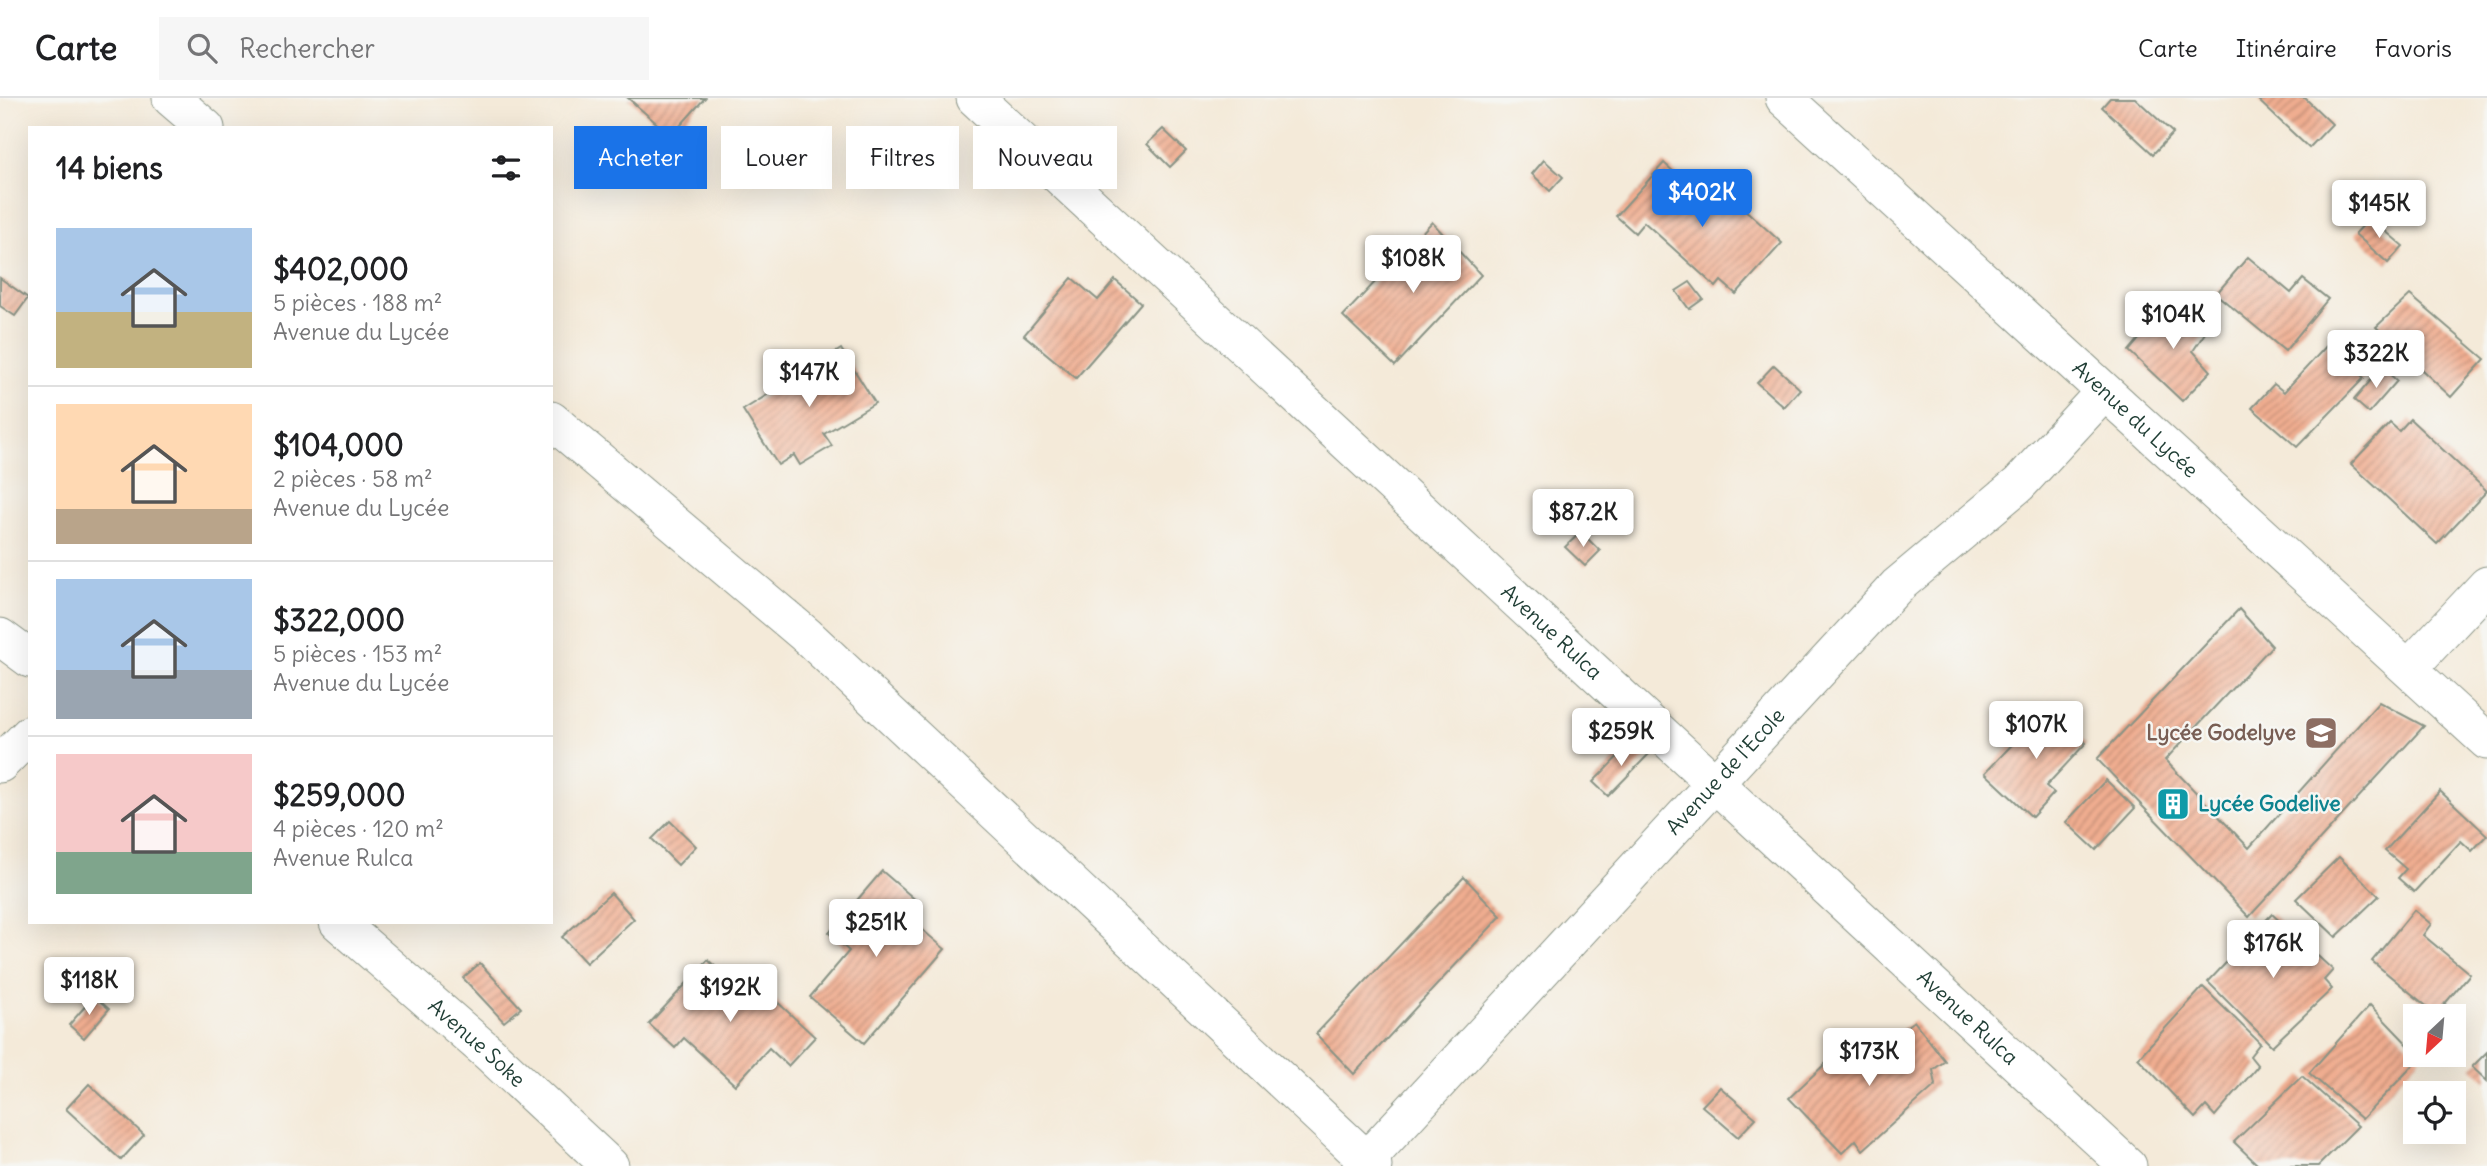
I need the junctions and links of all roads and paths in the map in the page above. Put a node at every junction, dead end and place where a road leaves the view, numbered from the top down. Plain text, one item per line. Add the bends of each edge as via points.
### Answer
1 (171, 98) edge
2 (975, 98) edge
3 (1784, 98) edge
4 (204, 126) edge
5 (2103, 393) junction
6 (553, 422) edge
7 (2487, 585) edge
8 (0, 637) edge
9 (28, 658) edge
10 (2409, 668) junction
11 (28, 736) edge
12 (2487, 741) edge
13 (0, 764) edge
14 (1714, 783) junction
15 (340, 924) edge
16 (1367, 1164) edge
17 (610, 1166) edge
18 (2128, 1166) edge

1 - 4 street
2 - 14 street, Avenue Rulca
3 - 5 street, Avenue du Lycée
5 - 10 street, Avenue du Lycée
5 - 14 street, Avenue de l'Ecole via 2019,484 1897,586
6 - 16 street via 807,636
7 - 10 street
8 - 9 street
10 - 12 street, Avenue du Lycée
11 - 13 street
14 - 16 street, Avenue de l'Ecole
14 - 18 street, Avenue Rulca
15 - 17 street, Avenue Soke

